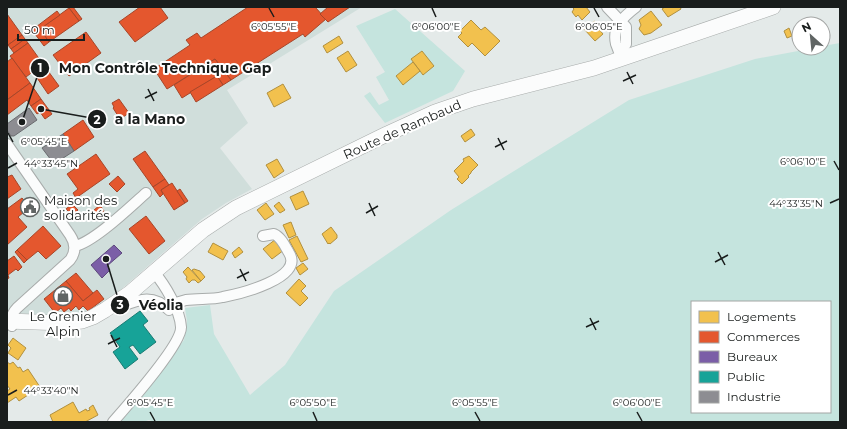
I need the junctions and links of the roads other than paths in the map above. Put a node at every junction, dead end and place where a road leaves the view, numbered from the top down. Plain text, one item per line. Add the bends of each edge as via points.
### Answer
1 (607, 7) edge
2 (636, 7) edge
3 (773, 7) edge
4 (621, 20) junction
5 (621, 56) junction
6 (8, 149) edge
7 (146, 193) dead end
8 (263, 236) dead end
9 (75, 246) junction
10 (159, 278) junction
11 (142, 282) junction
12 (130, 292) junction
13 (152, 299) junction
14 (169, 305) junction
15 (119, 307) junction
16 (9, 324) edge
17 (114, 422) edge

1 - 4 street
2 - 4 street
3 - 5 street, Route de Rambaud
4 - 5 street via 616,27 615,35
5 - 10 street, Route de Rambaud via 560,78 472,99 411,123 236,208 202,230
6 - 9 street via 70,235
7 - 9 street via 92,239
8 - 14 street via 274,234 284,244 292,260 286,272 266,285 244,292
9 - 16 street via 70,260 13,312
10 - 11 street, Route de Rambaud
10 - 13 street via 161,293
10 - 14 street
11 - 12 street, Route de Rambaud
11 - 13 street
12 - 15 street, Route de Rambaud
12 - 16 street, Route de Rambaud via 94,317 64,323
13 - 14 street
13 - 15 street via 141,299
14 - 17 street via 180,319 181,332 172,349
15 - 16 street, Route de Rambaud via 93,323 74,330 49,330

